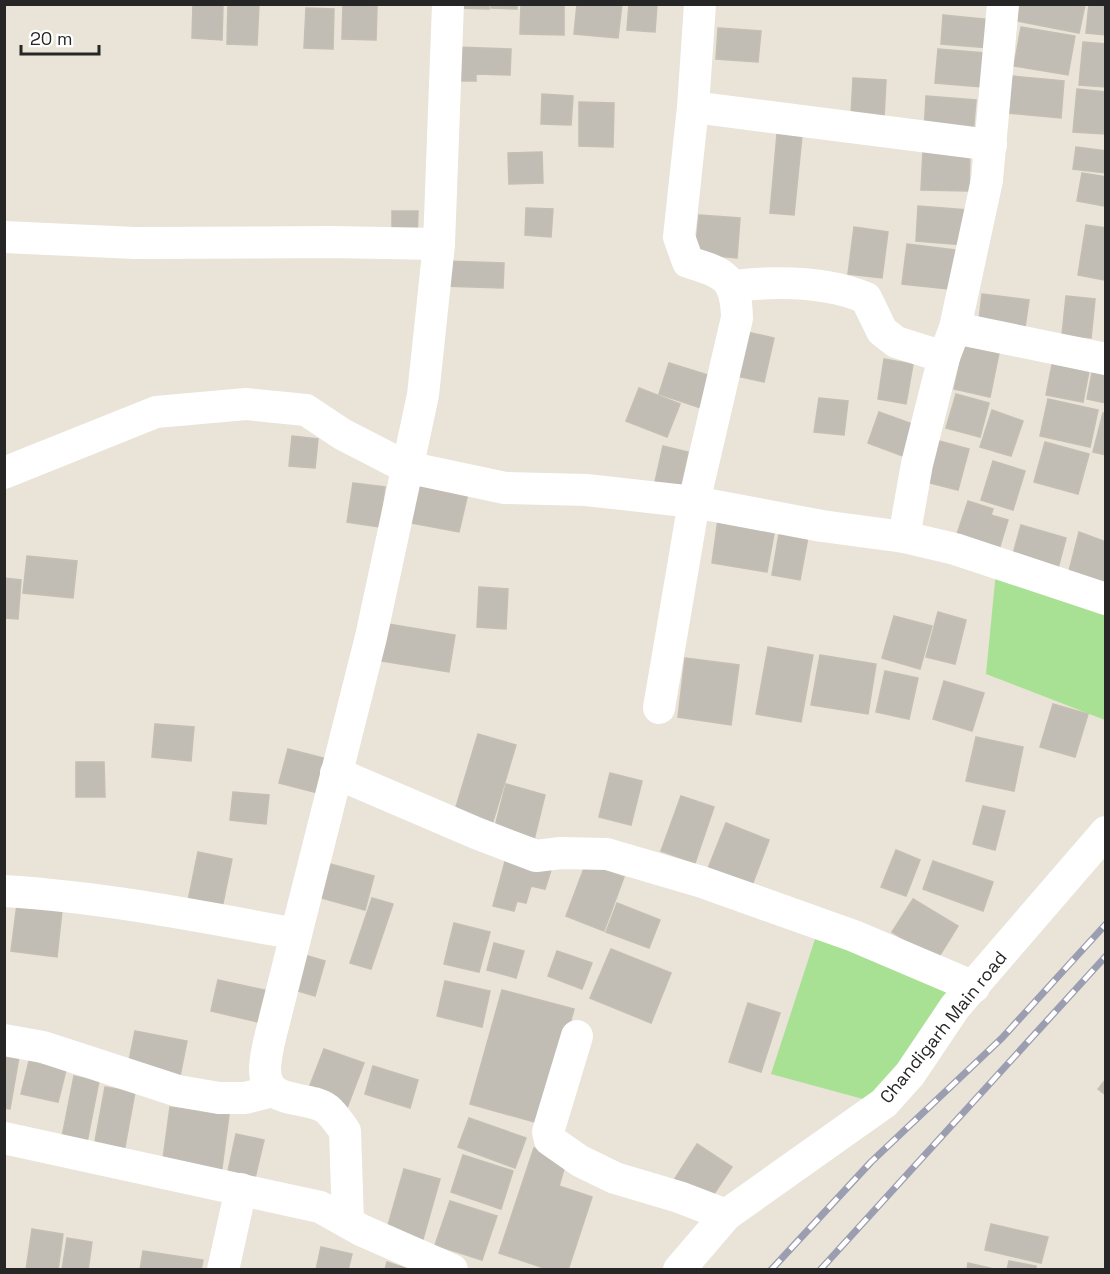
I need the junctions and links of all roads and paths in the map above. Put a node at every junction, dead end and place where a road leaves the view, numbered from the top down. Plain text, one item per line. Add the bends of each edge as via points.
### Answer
1 (448, 4) edge
2 (700, 4) edge
3 (1003, 4) edge
4 (693, 107) junction
5 (991, 145) junction
6 (4, 237) edge
7 (439, 244) junction
8 (733, 286) junction
9 (955, 328) junction
10 (944, 357) junction
11 (1106, 358) edge
12 (406, 467) junction
13 (4, 473) edge
14 (694, 502) junction
15 (904, 537) junction
16 (1106, 599) edge
17 (659, 708) dead end
18 (336, 773) junction
19 (1106, 832) edge
20 (4, 891) edge
21 (296, 933) junction
22 (974, 987) junction
23 (576, 1036) dead end
24 (4, 1041) edge
25 (273, 1091) junction
26 (4, 1138) edge
27 (241, 1188) junction
28 (726, 1215) junction
29 (348, 1222) junction
30 (223, 1269) edge
31 (452, 1269) edge
32 (679, 1269) edge

1 - 7 street
2 - 4 street
3 - 5 street
4 - 5 street
4 - 8 street via 679,237 688,261 715,270
5 - 9 street
6 - 7 street via 135,243
7 - 12 street via 423,395
8 - 10 street via 766,282 848,290 866,298 882,331 896,342
8 - 14 street via 737,318
9 - 10 street
9 - 11 street
10 - 15 street via 916,464
12 - 13 street via 342,434 306,410 246,404 156,412
12 - 14 street via 505,488 586,490
12 - 18 street via 371,637
14 - 15 street
14 - 17 street
15 - 16 street via 955,549
18 - 21 street
18 - 22 street via 536,856 607,854 854,936
19 - 22 street, Chandigarh Main road
20 - 21 street via 132,904
21 - 25 street via 265,1070
22 - 28 street, Chandigarh Main road via 884,1103
23 - 28 street via 548,1132 550,1140 615,1178
24 - 25 street via 43,1047 178,1091 245,1098
25 - 29 street via 326,1109 345,1131
26 - 27 street
27 - 29 street via 320,1207
27 - 30 street
28 - 32 street, Chandigarh Main road
29 - 31 street

